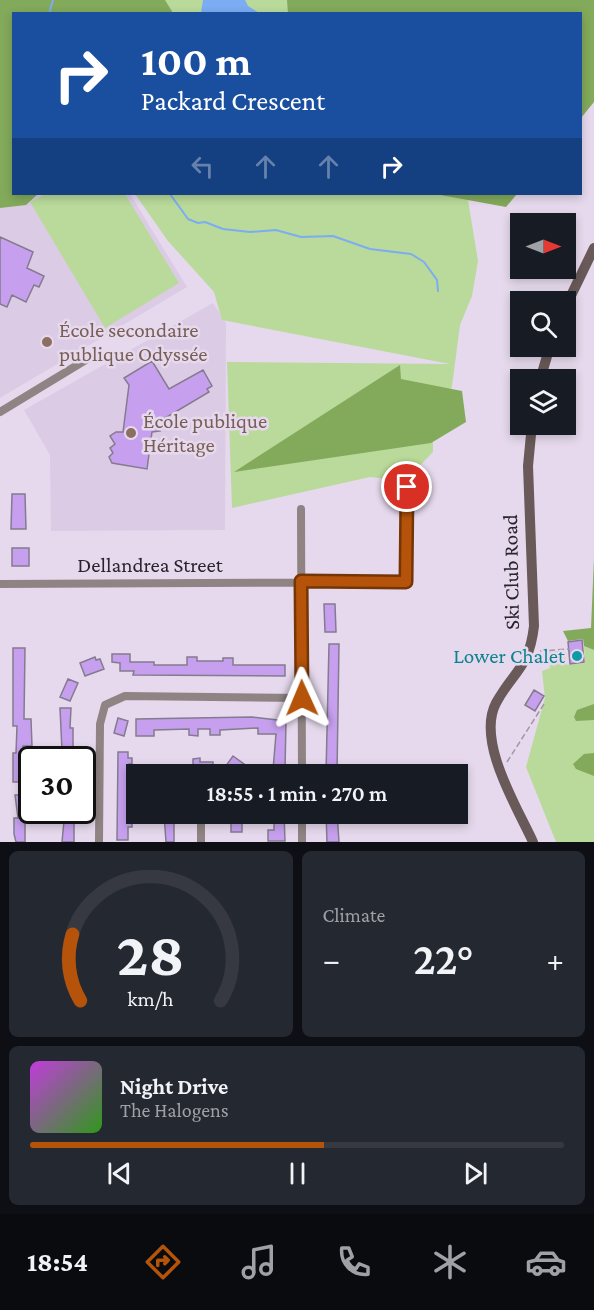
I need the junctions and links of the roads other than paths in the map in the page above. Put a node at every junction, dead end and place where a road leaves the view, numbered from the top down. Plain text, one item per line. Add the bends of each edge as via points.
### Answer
1 (594, 248) edge
2 (573, 291) edge
3 (89, 358) dead end
4 (0, 412) edge
5 (531, 435) edge
6 (407, 487) dead end
7 (301, 509) dead end
8 (301, 581) junction
9 (0, 584) edge
10 (302, 698) junction
11 (302, 764) edge
12 (201, 824) edge
13 (302, 824) edge
14 (99, 842) edge
15 (201, 842) edge
16 (302, 842) edge
17 (533, 842) edge

1 - 2 street
3 - 4 street
5 - 17 street, Ski Club Road via 528,466 534,626 531,651 496,704 490,722 492,745 501,771
6 - 8 street, Dellandrea Street via 406,582
7 - 8 street
8 - 9 street, Dellandrea Street
8 - 10 street
10 - 11 street
10 - 14 street via 126,696 105,705 100,724
12 - 15 street
13 - 16 street

